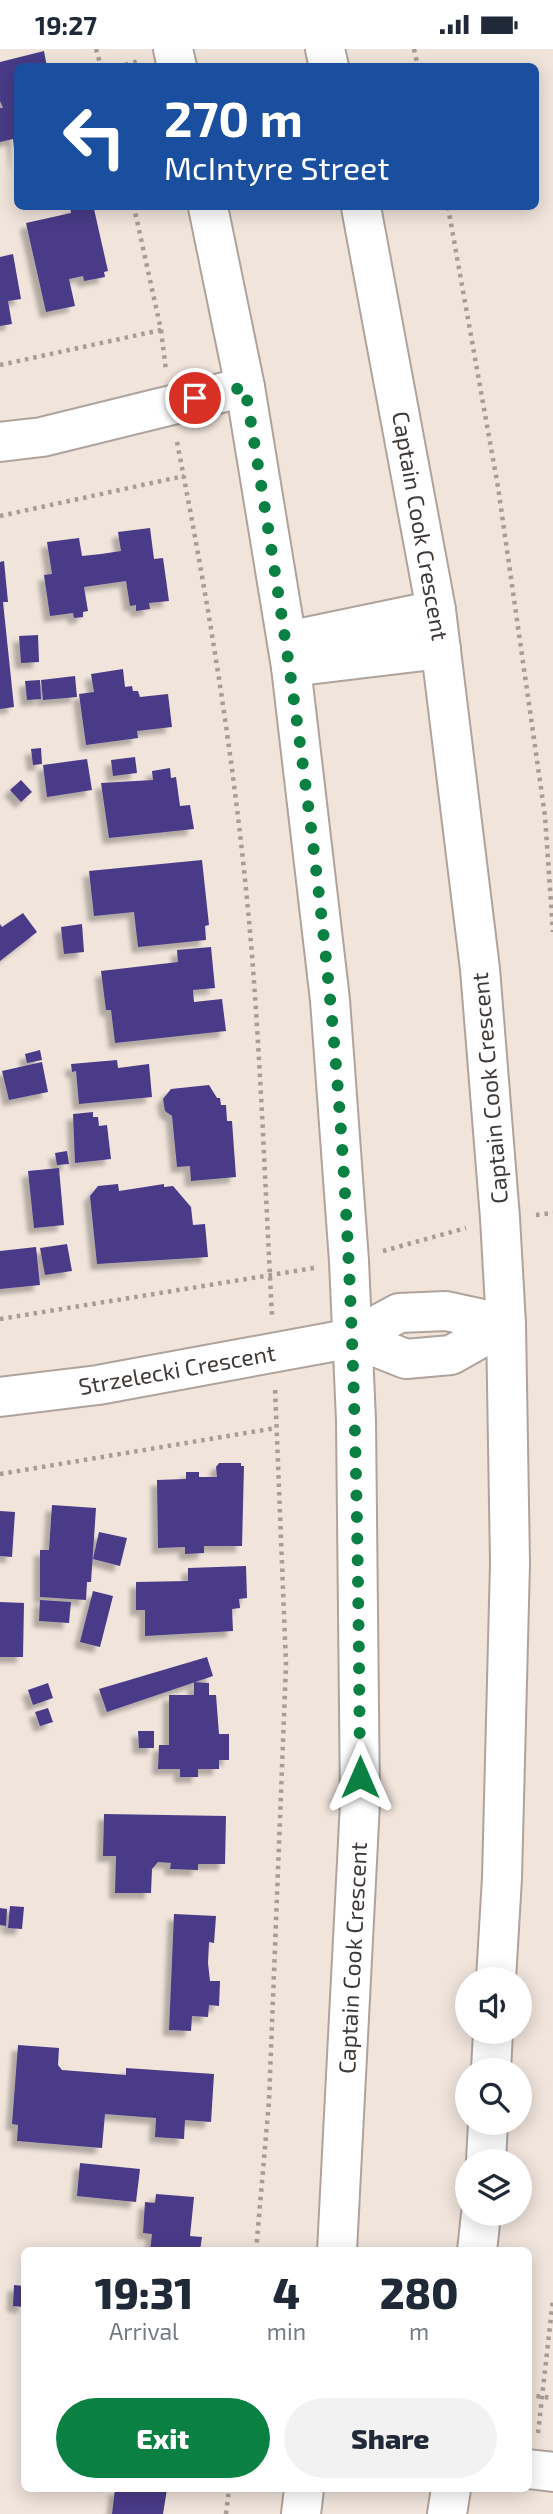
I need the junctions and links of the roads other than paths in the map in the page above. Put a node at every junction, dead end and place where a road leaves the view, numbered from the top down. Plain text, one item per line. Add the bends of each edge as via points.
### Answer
1 (209, 210) edge
2 (362, 210) edge
3 (245, 387) junction
4 (0, 442) edge
5 (436, 610) junction
6 (441, 649) junction
7 (289, 654) junction
8 (506, 1324) junction
9 (353, 1338) junction
10 (0, 1398) edge
11 (497, 1967) edge
12 (480, 2226) edge
13 (337, 2247) edge
14 (477, 2247) edge
15 (304, 2492) edge
16 (450, 2492) edge
17 (301, 2514) edge
18 (447, 2514) edge

1 - 3 main road, Captain Cook Crescent
2 - 5 main road, Captain Cook Crescent
3 - 4 main road via 42,437
3 - 7 main road, Captain Cook Crescent
5 - 6 main road, Captain Cook Crescent
5 - 7 main road
6 - 7 main road
6 - 8 main road, Captain Cook Crescent via 480,969
7 - 9 main road, Captain Cook Crescent via 330,1000
8 - 9 main road via 451,1355 406,1359
8 - 11 main road, Captain Cook Crescent via 510,1563
9 - 10 main road, Strzelecki Crescent via 98,1385
9 - 13 main road, Captain Cook Crescent via 360,1803
12 - 14 main road
15 - 17 main road
16 - 18 main road

